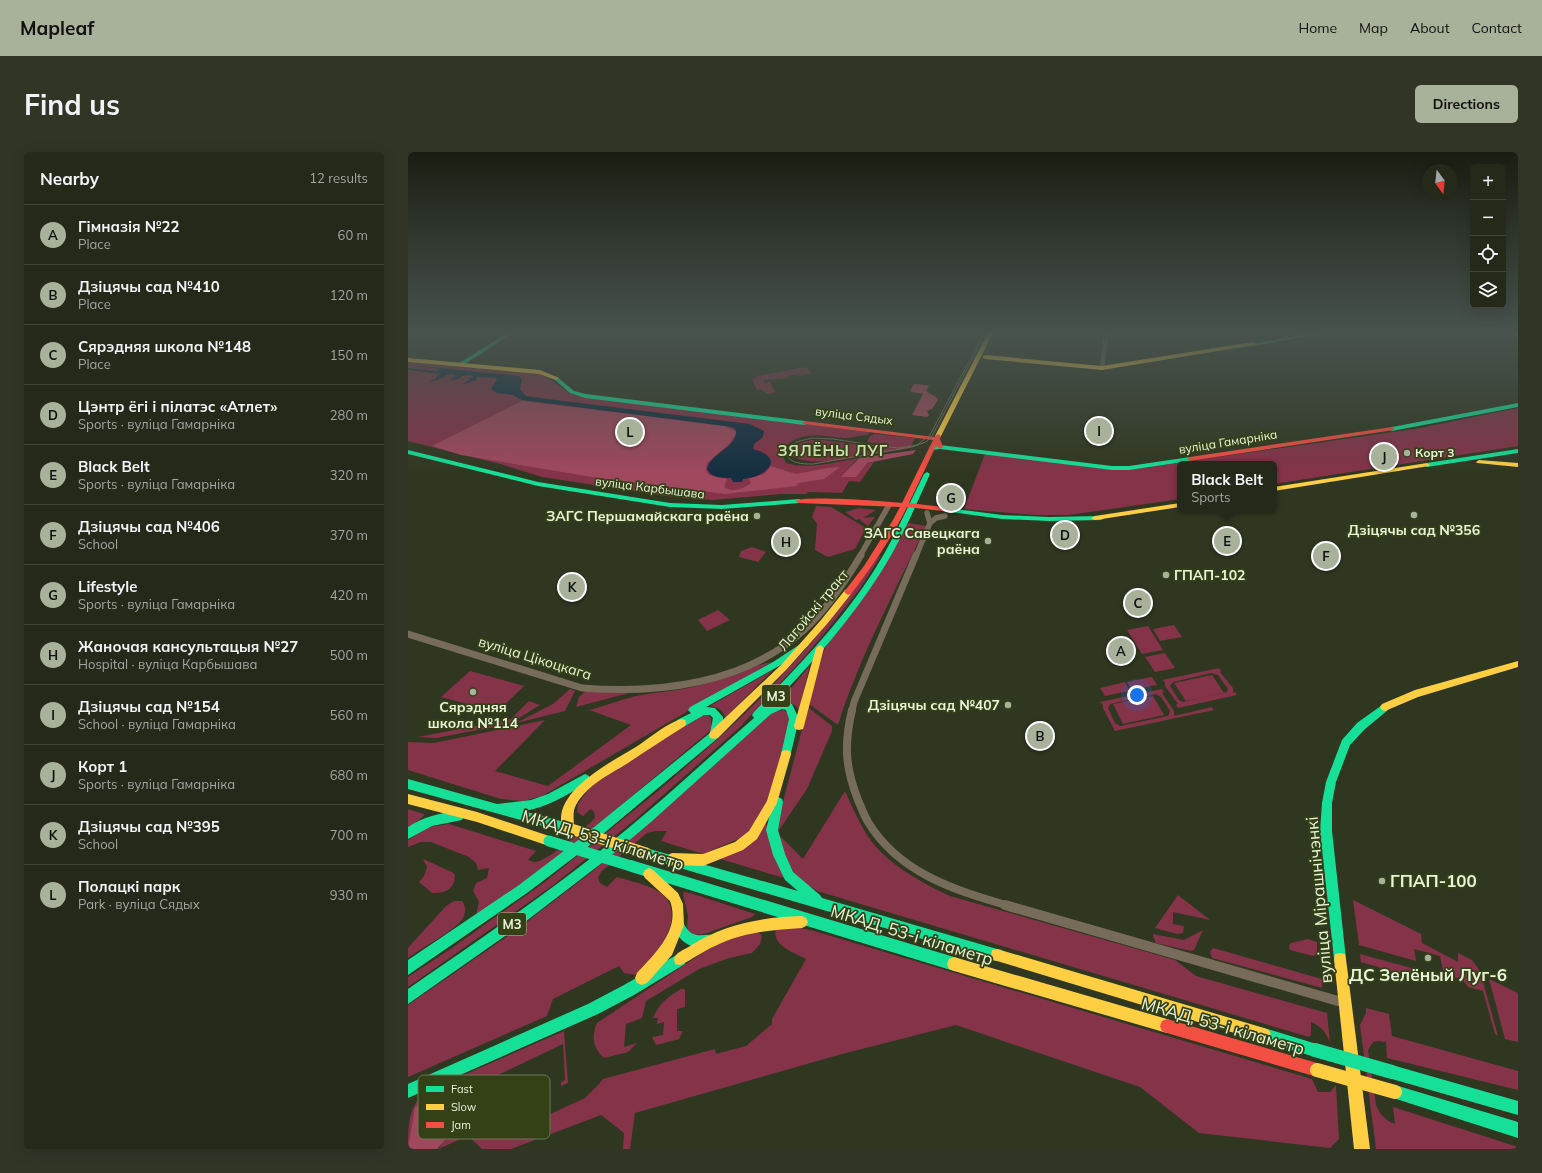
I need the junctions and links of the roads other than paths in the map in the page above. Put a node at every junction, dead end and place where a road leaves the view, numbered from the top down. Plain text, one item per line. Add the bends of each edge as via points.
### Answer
1 (557, 380) edge
2 (970, 380) edge
3 (1518, 405) edge
4 (937, 444) junction
5 (1518, 451) edge
6 (408, 452) edge
7 (1182, 461) edge
8 (1177, 462) edge
9 (1443, 463) junction
10 (1518, 465) edge
11 (1277, 490) edge
12 (1177, 505) edge
13 (902, 507) junction
14 (926, 513) junction
15 (945, 516) junction
16 (982, 518) junction
17 (930, 523) junction
18 (408, 634) edge
19 (806, 644) junction
20 (820, 648) junction
21 (1518, 664) edge
22 (714, 735) junction
23 (730, 743) junction
24 (408, 784) edge
25 (408, 799) edge
26 (498, 808) junction
27 (477, 817) junction
28 (568, 828) junction
29 (408, 834) edge
30 (672, 859) junction
31 (644, 870) junction
32 (824, 904) junction
33 (813, 922) junction
34 (678, 925) junction
35 (714, 939) junction
36 (408, 968) edge
37 (629, 990) junction
38 (408, 997) edge
39 (1346, 1003) junction
40 (443, 1075) edge
41 (1518, 1108) edge
42 (1518, 1130) edge
43 (1362, 1149) edge

1 - 4 main road, вуліца Сядых via 572,392 585,396
2 - 4 main road, Лагойскі тракт / М3
3 - 7 main road, вуліца Гамарніка via 1414,426
4 - 8 main road, вуліца Гамарніка via 1112,468 1135,468
4 - 13 main road, Лагойскі тракт / М3
5 - 9 main road
6 - 13 main road, вуліца Карбышава via 538,484 670,505 722,507 834,500
9 - 10 main road via 1488,462
9 - 11 main road
12 - 16 main road via 1101,518
13 - 14 main road
13 - 16 main road
13 - 18 street, вуліца Цікоцкага via 826,606 804,630 756,662 696,683 643,691 582,688
13 - 19 main road, Лагойскі тракт / М3 via 886,539 866,568
13 - 20 main road, Лагойскі тракт / М3 via 878,571
14 - 15 main road
14 - 17 street
15 - 16 main road
15 - 17 street
17 - 39 street via 854,702 845,742 853,787 867,821 881,841 910,866 931,879 961,892
19 - 22 main road, Лагойскі тракт / М3
19 - 26 main road via 551,798 531,805
20 - 23 main road, Лагойскі тракт / М3
20 - 32 main road via 772,830 779,855 789,876
21 - 39 main road, вуліца Мірашнічэнкі via 1415,694 1386,706 1361,726 1345,745 1330,782 1326,831
22 - 28 main road via 718,717 712,711 703,711 690,717 589,782 578,792 569,806 566,817
22 - 36 main road, Лагойскі тракт / М3 via 581,845 516,894
23 - 30 main road via 772,709 784,706 794,711 794,725 772,803 753,835 739,846 703,860
23 - 38 main road, Лагойскі тракт / М3 via 612,848 508,928
24 - 26 main road, МКАД, 53-і кіламетр
25 - 27 main road, МКАД, 53-і кіламетр
26 - 28 main road, МКАД, 53-і кіламетр
27 - 29 main road via 442,817 423,824
27 - 31 main road, МКАД, 53-і кіламетр, bridge
28 - 30 main road, МКАД, 53-і кіламетр, bridge
30 - 32 main road, МКАД, 53-і кіламетр
31 - 33 main road, МКАД, 53-і кіламетр
31 - 34 main road via 674,897
32 - 41 main road, МКАД, 53-і кіламетр, bridge
33 - 35 main road via 751,926
33 - 42 main road, МКАД, 53-і кіламетр, bridge
34 - 35 main road via 682,936 688,941 702,942
34 - 37 main road via 667,950 653,968
35 - 37 main road
37 - 40 main road via 593,1009
39 - 43 main road, вуліца Мірашнічэнкі

